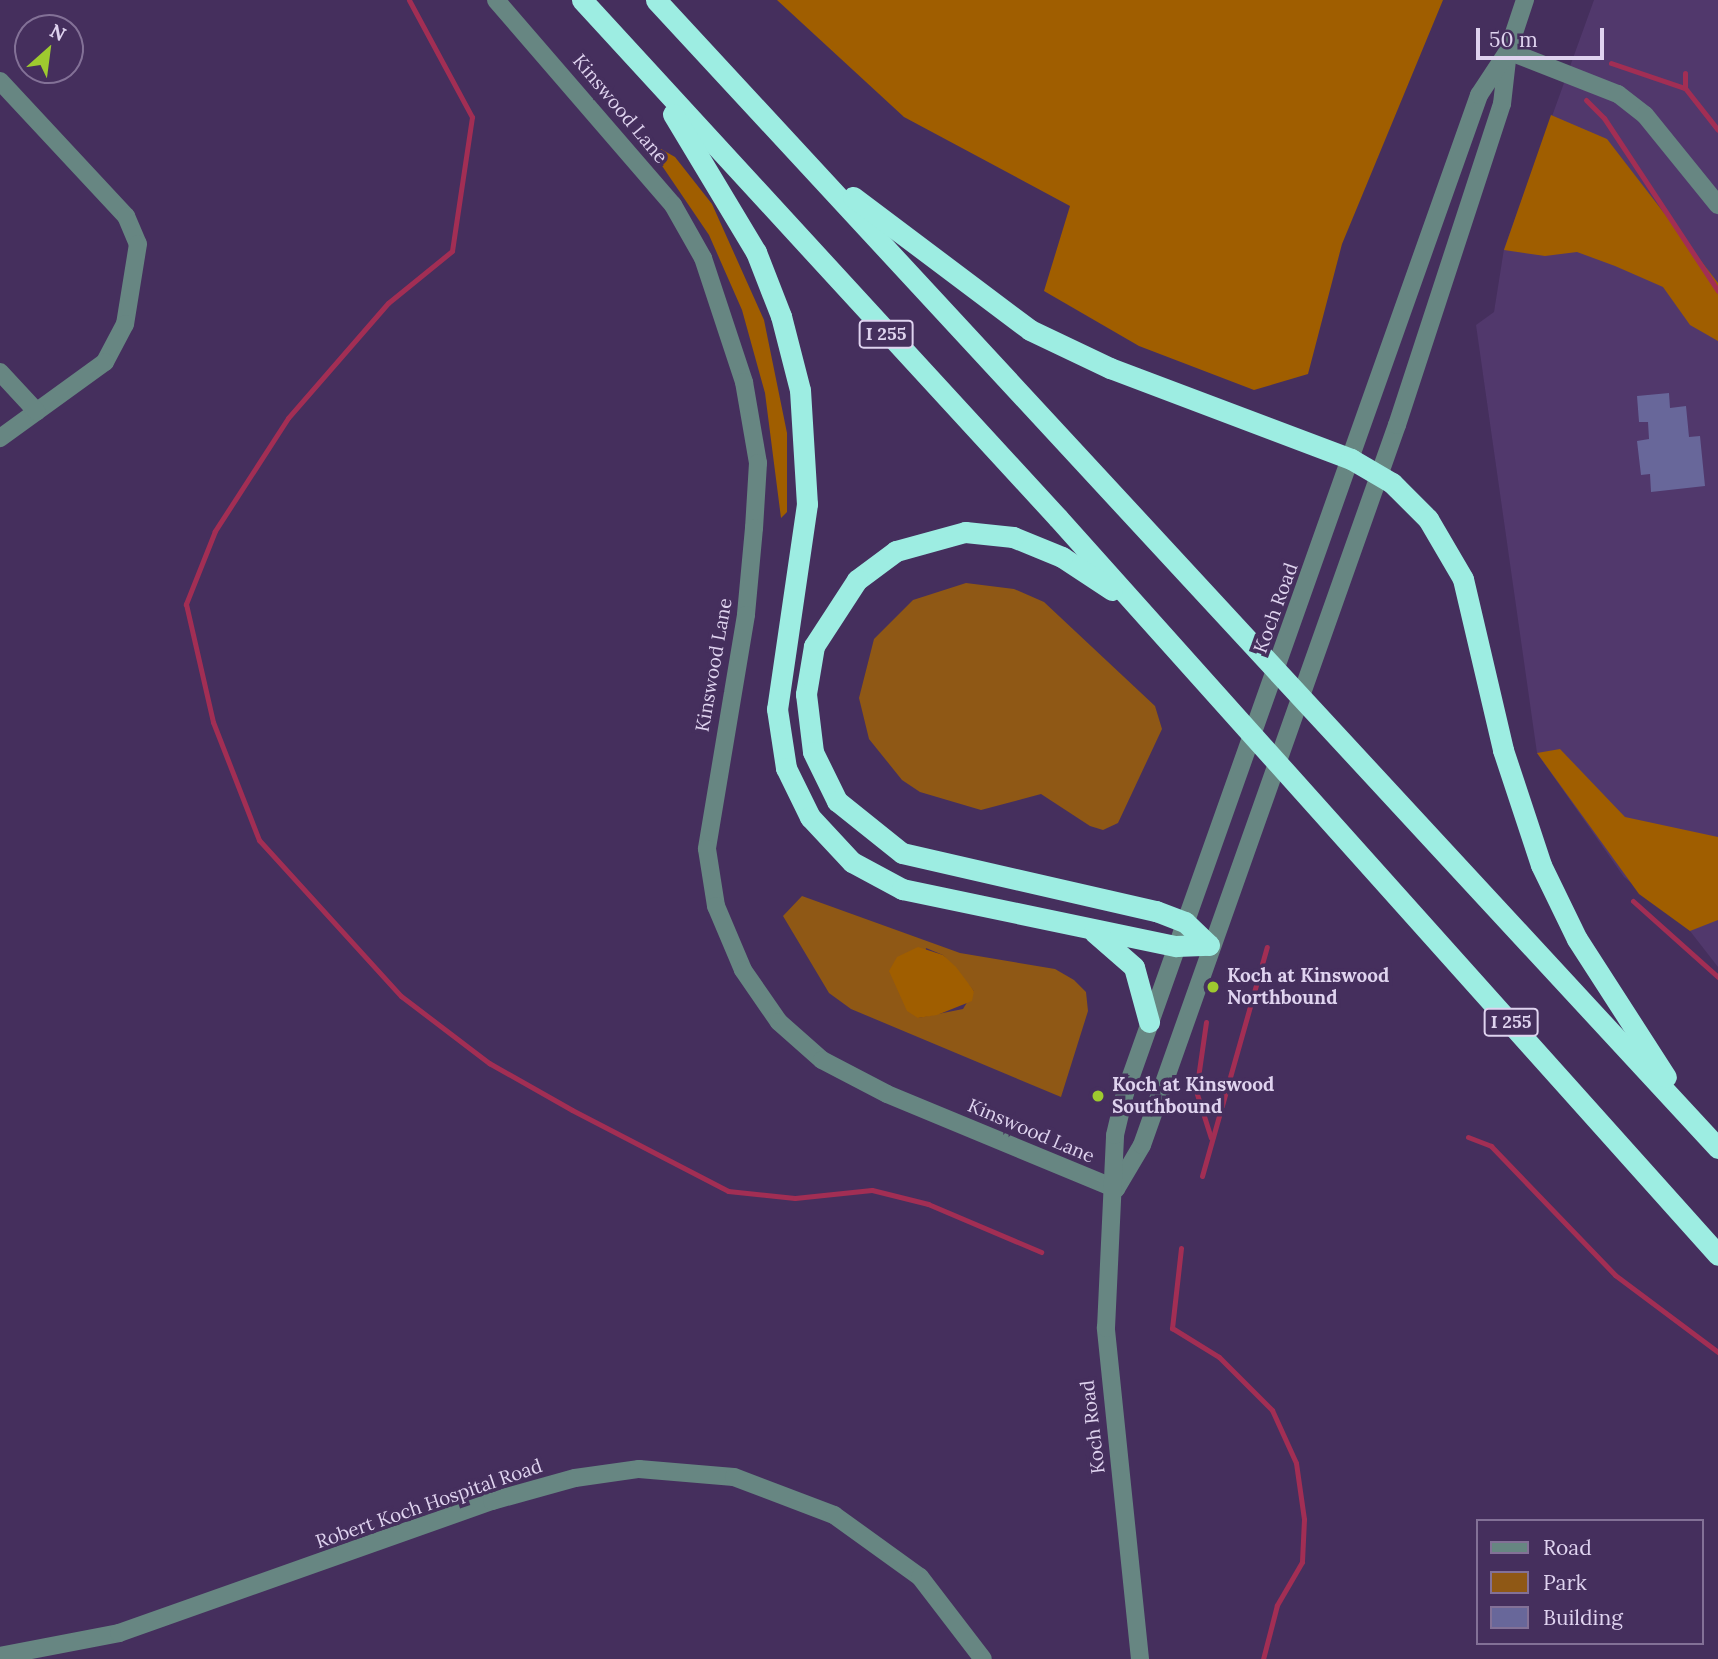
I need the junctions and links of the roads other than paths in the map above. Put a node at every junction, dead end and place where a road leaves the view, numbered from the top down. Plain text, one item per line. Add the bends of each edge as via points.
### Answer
1 (496, 0) edge
2 (582, 0) edge
3 (656, 0) edge
4 (1525, 0) edge
5 (1508, 51) junction
6 (637, 59) junction
7 (0, 81) edge
8 (794, 149) junction
9 (1718, 205) edge
10 (0, 372) edge
11 (37, 412) junction
12 (0, 438) edge
13 (1351, 458) junction
14 (1379, 475) junction
15 (1137, 606) junction
16 (1185, 922) junction
17 (1087, 927) junction
18 (1209, 945) junction
19 (1175, 946) junction
20 (1149, 1022) junction
21 (1700, 1129) junction
22 (1718, 1148) edge
23 (1116, 1189) junction
24 (1718, 1255) edge
25 (0, 1656) edge
26 (983, 1659) edge
27 (1140, 1659) edge

1 - 23 street, Kinswood Lane via 673,205 703,258 744,382 758,463 754,528 746,615 708,849 716,906 743,970 779,1022 822,1060 887,1094
2 - 6 highway, I 255
3 - 8 highway, I 255
4 - 5 street, Koch Road
5 - 9 street via 1618,94 1645,115
5 - 13 street, Koch Road via 1479,95
5 - 14 street, Koch Road via 1502,104
6 - 15 highway, I 255
6 - 17 highway via 737,214 769,282 792,354 805,425 807,504 777,709 779,742 796,792 827,840 876,877 902,889
7 - 11 street via 125,216 138,244 125,324 105,362
8 - 13 highway via 961,283 1030,330 1110,368
8 - 21 highway, I 255
10 - 11 street
11 - 12 street
13 - 14 highway
13 - 16 street, Koch Road
14 - 18 street, Koch Road
14 - 21 highway via 1428,519 1454,557 1503,750 1541,865 1590,961
15 - 16 highway via 1062,557 1013,537 965,532 920,541 875,563 825,623 809,670 806,723 838,801 902,853
15 - 24 highway, I 255
16 - 18 highway
16 - 19 street, Koch Road
17 - 19 highway
17 - 20 highway via 1134,967
18 - 19 highway
18 - 23 street, Koch Road via 1142,1145
19 - 20 street, Koch Road
20 - 23 street, Koch Road via 1115,1135
21 - 22 highway, I 255
23 - 27 street, Koch Road via 1106,1286 1108,1378
25 - 26 street, Robert Koch Hospital Road via 119,1633 504,1497 639,1469 734,1477 834,1514 920,1577

